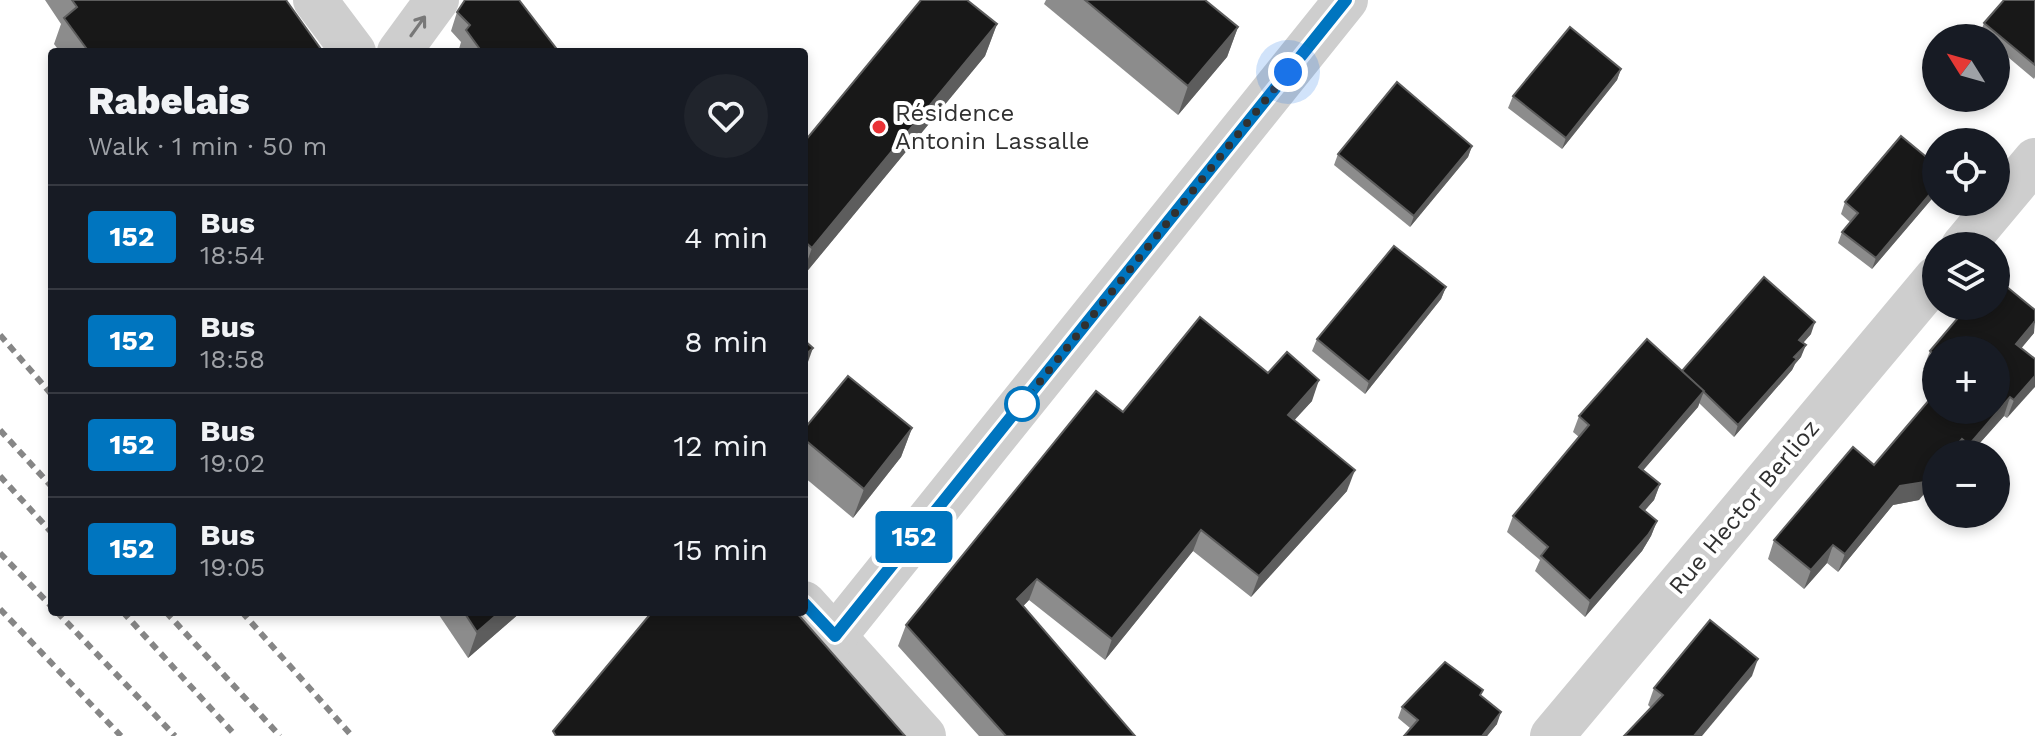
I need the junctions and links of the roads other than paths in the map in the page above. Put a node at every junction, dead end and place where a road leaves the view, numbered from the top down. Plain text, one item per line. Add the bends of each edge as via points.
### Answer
1 (315, 0) edge
2 (437, 0) edge
3 (1346, 0) edge
4 (351, 48) edge
5 (402, 48) edge
6 (2035, 160) edge
7 (1975, 232) edge
8 (1922, 295) edge
9 (808, 607) edge
10 (835, 636) junction
11 (924, 736) edge
12 (1552, 736) edge

1 - 4 street
5 -> 2 street
3 - 10 street
6 - 7 street
8 - 12 street, Rue Hector Berlioz
9 - 10 street
10 - 11 street

